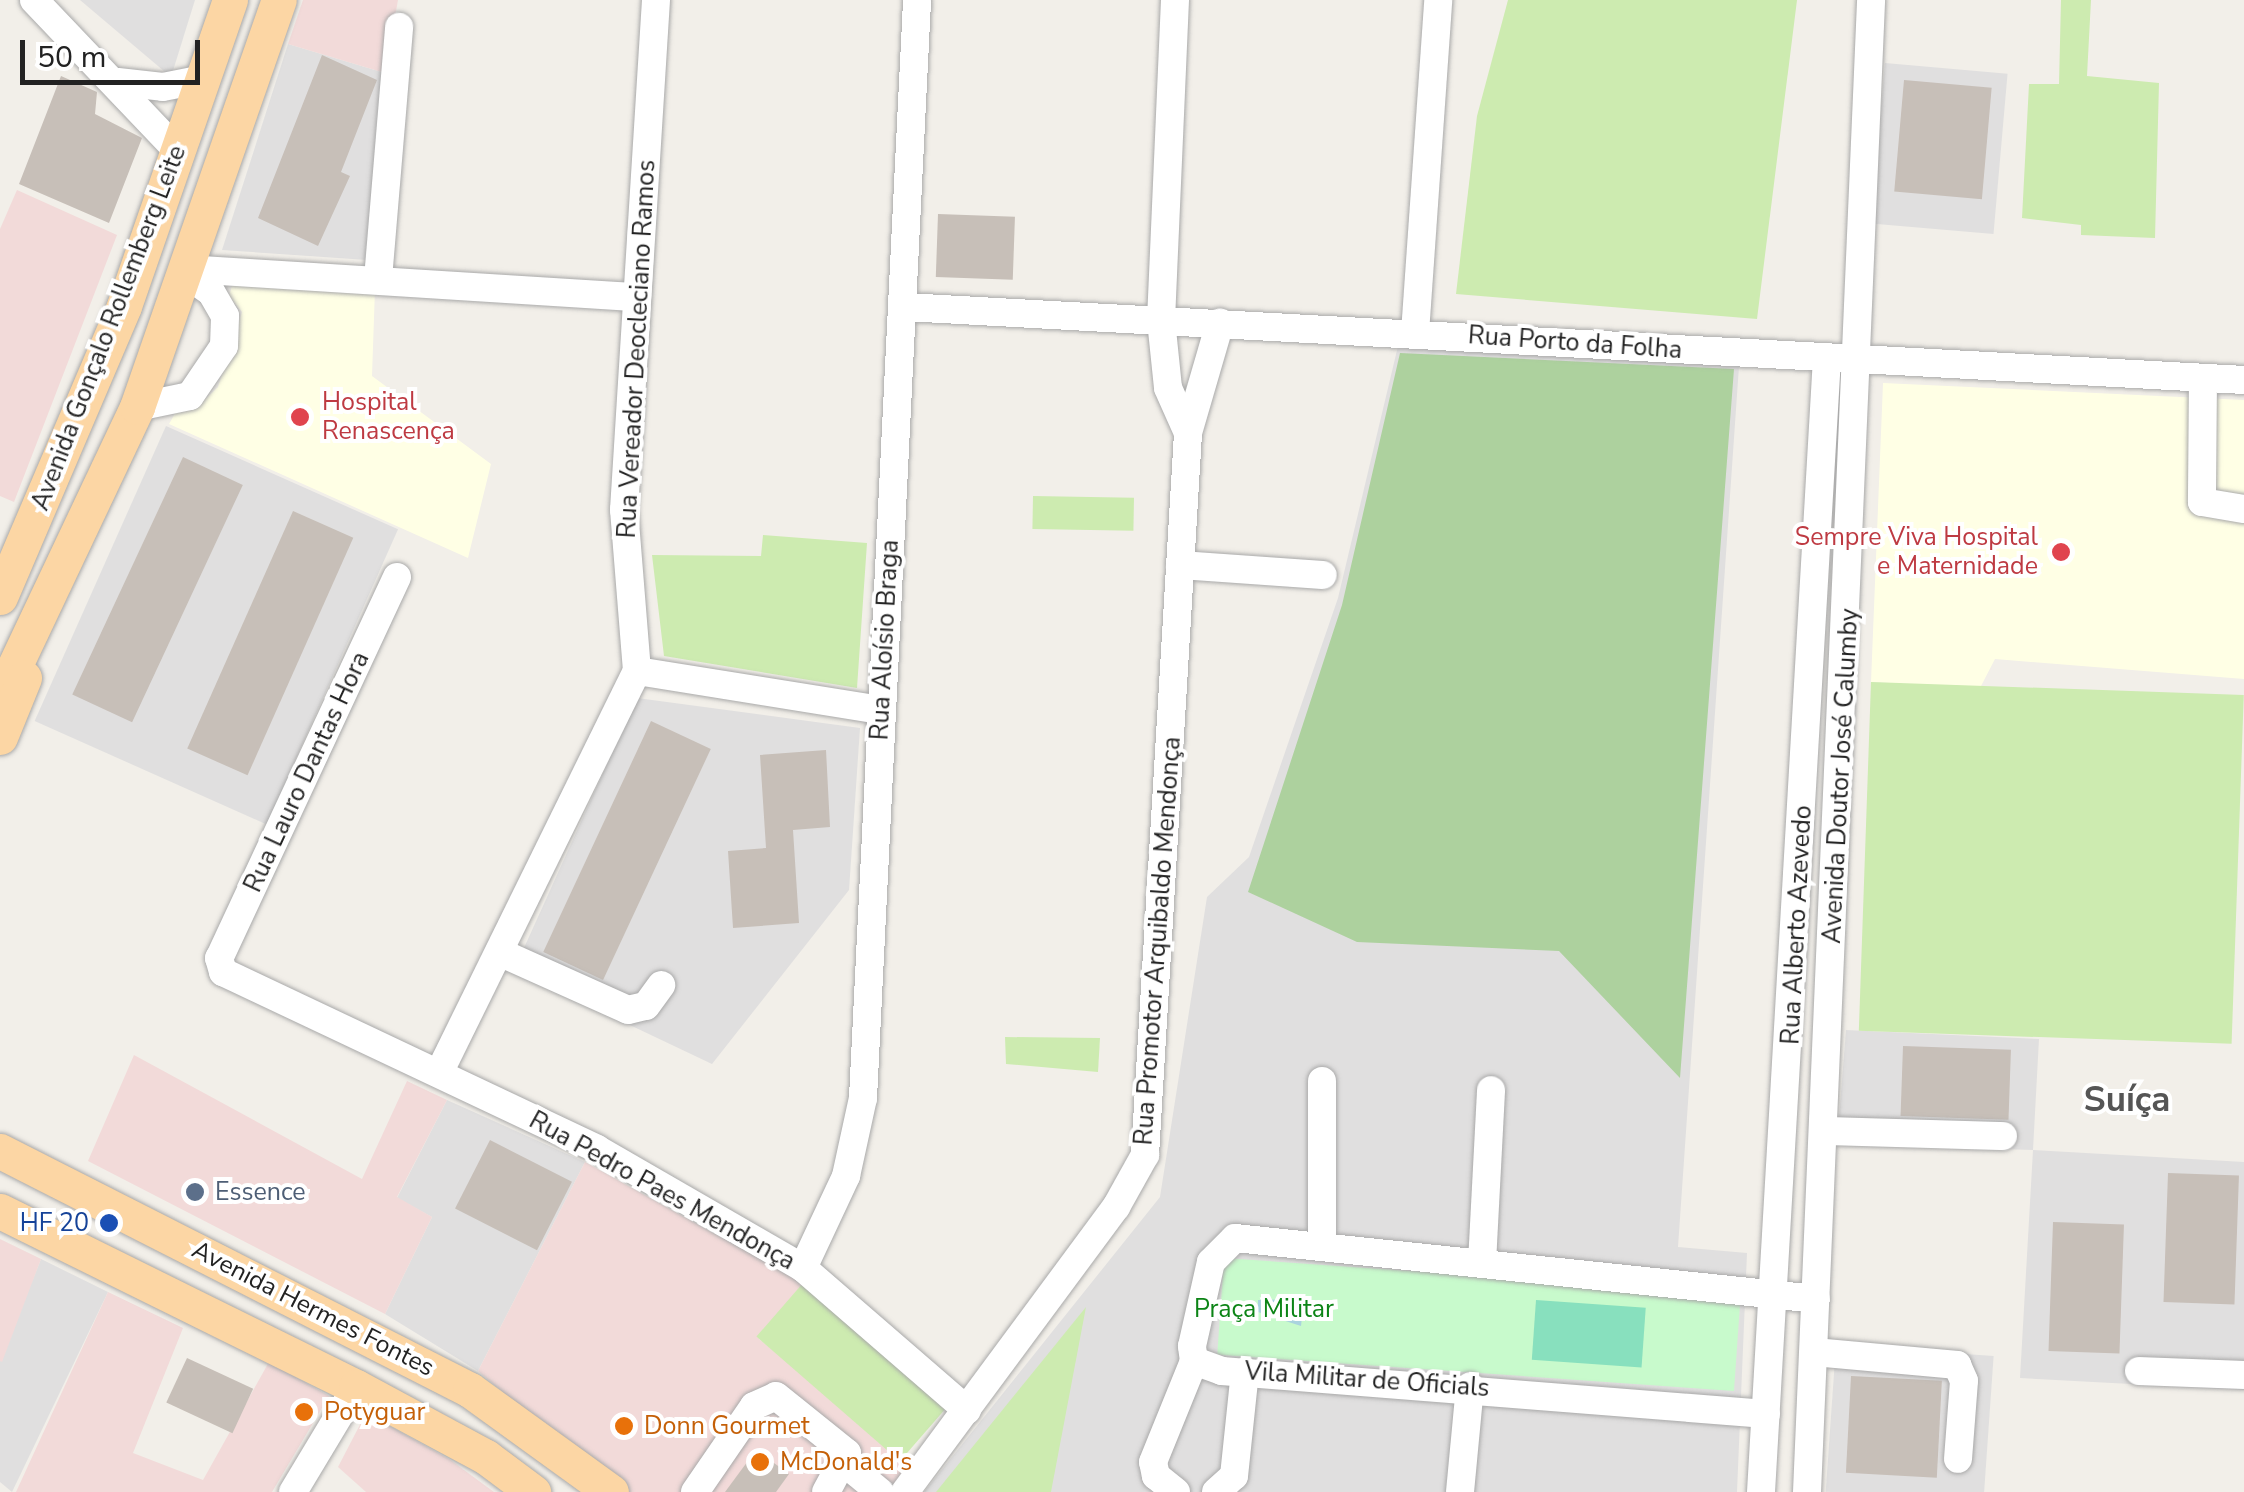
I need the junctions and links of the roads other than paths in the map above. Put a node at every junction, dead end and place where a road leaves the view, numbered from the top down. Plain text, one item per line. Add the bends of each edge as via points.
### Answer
1 (34, 0) edge
2 (230, 0) edge
3 (278, 0) edge
4 (656, 0) edge
5 (917, 0) edge
6 (1175, 0) edge
7 (1438, 0) edge
8 (1871, 0) edge
9 (399, 26) dead end
10 (204, 79) junction
11 (118, 82) junction
12 (178, 151) junction
13 (186, 272) junction
14 (378, 278) junction
15 (635, 297) junction
16 (905, 306) junction
17 (1161, 320) junction
18 (1220, 323) junction
19 (1415, 332) junction
20 (1827, 358) junction
21 (1859, 360) junction
22 (2203, 378) junction
23 (2244, 380) edge
24 (137, 408) junction
25 (1825, 424) junction
26 (1856, 427) junction
27 (1188, 432) junction
28 (2244, 509) edge
29 (1180, 565) junction
30 (1323, 575) dead end
31 (397, 578) dead end
32 (0, 597) edge
33 (37, 629) junction
34 (637, 671) junction
35 (0, 697) edge
36 (880, 710) junction
37 (0, 737) edge
38 (1806, 783) junction
39 (1841, 785) junction
40 (498, 952) junction
41 (219, 967) joint
42 (662, 985) dead end
43 (439, 1072) junction
44 (1322, 1081) dead end
45 (1491, 1090) dead end
46 (1824, 1131) junction
47 (2003, 1136) dead end
48 (0, 1151) edge
49 (0, 1211) edge
50 (1322, 1246) junction
51 (1482, 1263) junction
52 (803, 1268) junction
53 (1774, 1294) junction
54 (1816, 1299) junction
55 (1814, 1352) junction
56 (1194, 1361) junction
57 (1245, 1372) junction
58 (2139, 1372) dead end
59 (2232, 1376) edge
60 (356, 1386) junction
61 (1470, 1386) junction
62 (967, 1410) junction
63 (1766, 1414) junction
64 (1958, 1459) dead end
65 (846, 1464) junction
66 (293, 1492) edge
67 (534, 1492) edge
68 (611, 1492) edge
69 (694, 1492) edge
70 (826, 1492) edge
71 (880, 1492) edge
72 (904, 1492) edge
73 (1176, 1492) edge
74 (1216, 1492) edge
75 (1460, 1492) edge
76 (1761, 1492) edge
77 (1807, 1492) edge

1 - 11 street
2 - 10 main road, Avenida Gonçalo Rollemberg Leite
3 - 13 main road, Avenida Gonçalo Rollemberg Leite
4 - 15 street, Rua Vereador Deocleciano Ramos
5 - 16 street, Rua Aloísio Braga
6 - 17 street, Rua Promotor Arquibaldo Mendonça
7 - 19 street
8 - 21 street, Avenida Doutor José Calumby
9 - 14 street
10 - 11 street via 163,86
10 - 12 main road, Avenida Gonçalo Rollemberg Leite
11 - 12 street
12 - 32 main road, Avenida Gonçalo Rollemberg Leite via 124,306
13 - 14 street
13 - 24 main road, Avenida Gonçalo Rollemberg Leite
13 - 24 street via 211,292 225,316 224,346 190,396
14 - 15 street
15 - 34 street, Rua Vereador Deocleciano Ramos via 624,510
16 - 17 street, Rua Porto da Folha
16 - 36 street, Rua Aloísio Braga
17 - 18 street, Rua Porto da Folha
17 - 27 street, Rua Promotor Arquibaldo Mendonça via 1168,388
18 - 19 street, Rua Porto da Folha
18 - 27 street, Rua Promotor Arquibaldo Mendonça
19 - 20 street, Rua Porto da Folha
20 - 21 street, Rua Porto da Folha
20 - 25 street, Rua Alberto Azevedo
21 - 22 street, Rua Porto da Folha
21 - 26 street, Avenida Doutor José Calumby
22 - 23 street, Rua Porto da Folha
22 - 28 street via 2202,502
24 - 33 main road, Avenida Gonçalo Rollemberg Leite
25 - 26 street
25 - 38 street, Rua Alberto Azevedo
26 - 39 street, Avenida Doutor José Calumby
27 - 29 street, Rua Promotor Arquibaldo Mendonça
29 - 30 street
29 - 62 street, Rua Promotor Arquibaldo Mendonça via 1144,1155 1134,1181
31 - 41 street, Rua Lauro Dantas Hora
33 - 35 main road, Avenida Gonçalo Rollemberg Leite
33 - 37 main road
34 - 36 street
34 - 40 street
36 - 52 street, Rua Aloísio Braga via 863,1098 846,1176
38 - 39 street
38 - 53 street, Rua Alberto Azevedo
39 - 46 street, Avenida Doutor José Calumby
40 - 42 street via 628,1010 646,1006
40 - 43 street
41 - 43 street, Rua Pedro Paes Mendonça
43 - 52 street, Rua Pedro Paes Mendonça via 597,1149
44 - 50 street
45 - 51 street
46 - 47 street
46 - 54 street, Avenida Doutor José Calumby
48 - 68 main road, Avenida Hermes Fontes via 470,1390
49 - 60 main road, Avenida Hermes Fontes
50 - 51 street
50 - 56 street via 1224,1242 1211,1262
51 - 53 street
52 - 62 street, Rua Pedro Paes Mendonça
53 - 54 street
53 - 63 street, Rua Alberto Azevedo
54 - 55 street, Avenida Doutor José Calumby
55 - 64 street via 1957,1365 1964,1381
55 - 77 street, Avenida Doutor José Calumby
56 - 57 street, Vila Militar de Oficials
56 - 73 street via 1153,1462 1156,1476
57 - 61 street, Vila Militar de Oficials
57 - 74 street via 1234,1476
58 - 59 street
60 - 66 street
60 - 67 main road, Avenida Hermes Fontes via 486,1457
61 - 63 street, Vila Militar de Oficials
61 - 75 street
62 - 72 street, Rua Promotor Arquibaldo Mendonça
63 - 76 street, Rua Alberto Azevedo
65 - 69 street via 840,1443 776,1396 754,1406
65 - 70 street
65 - 71 street

